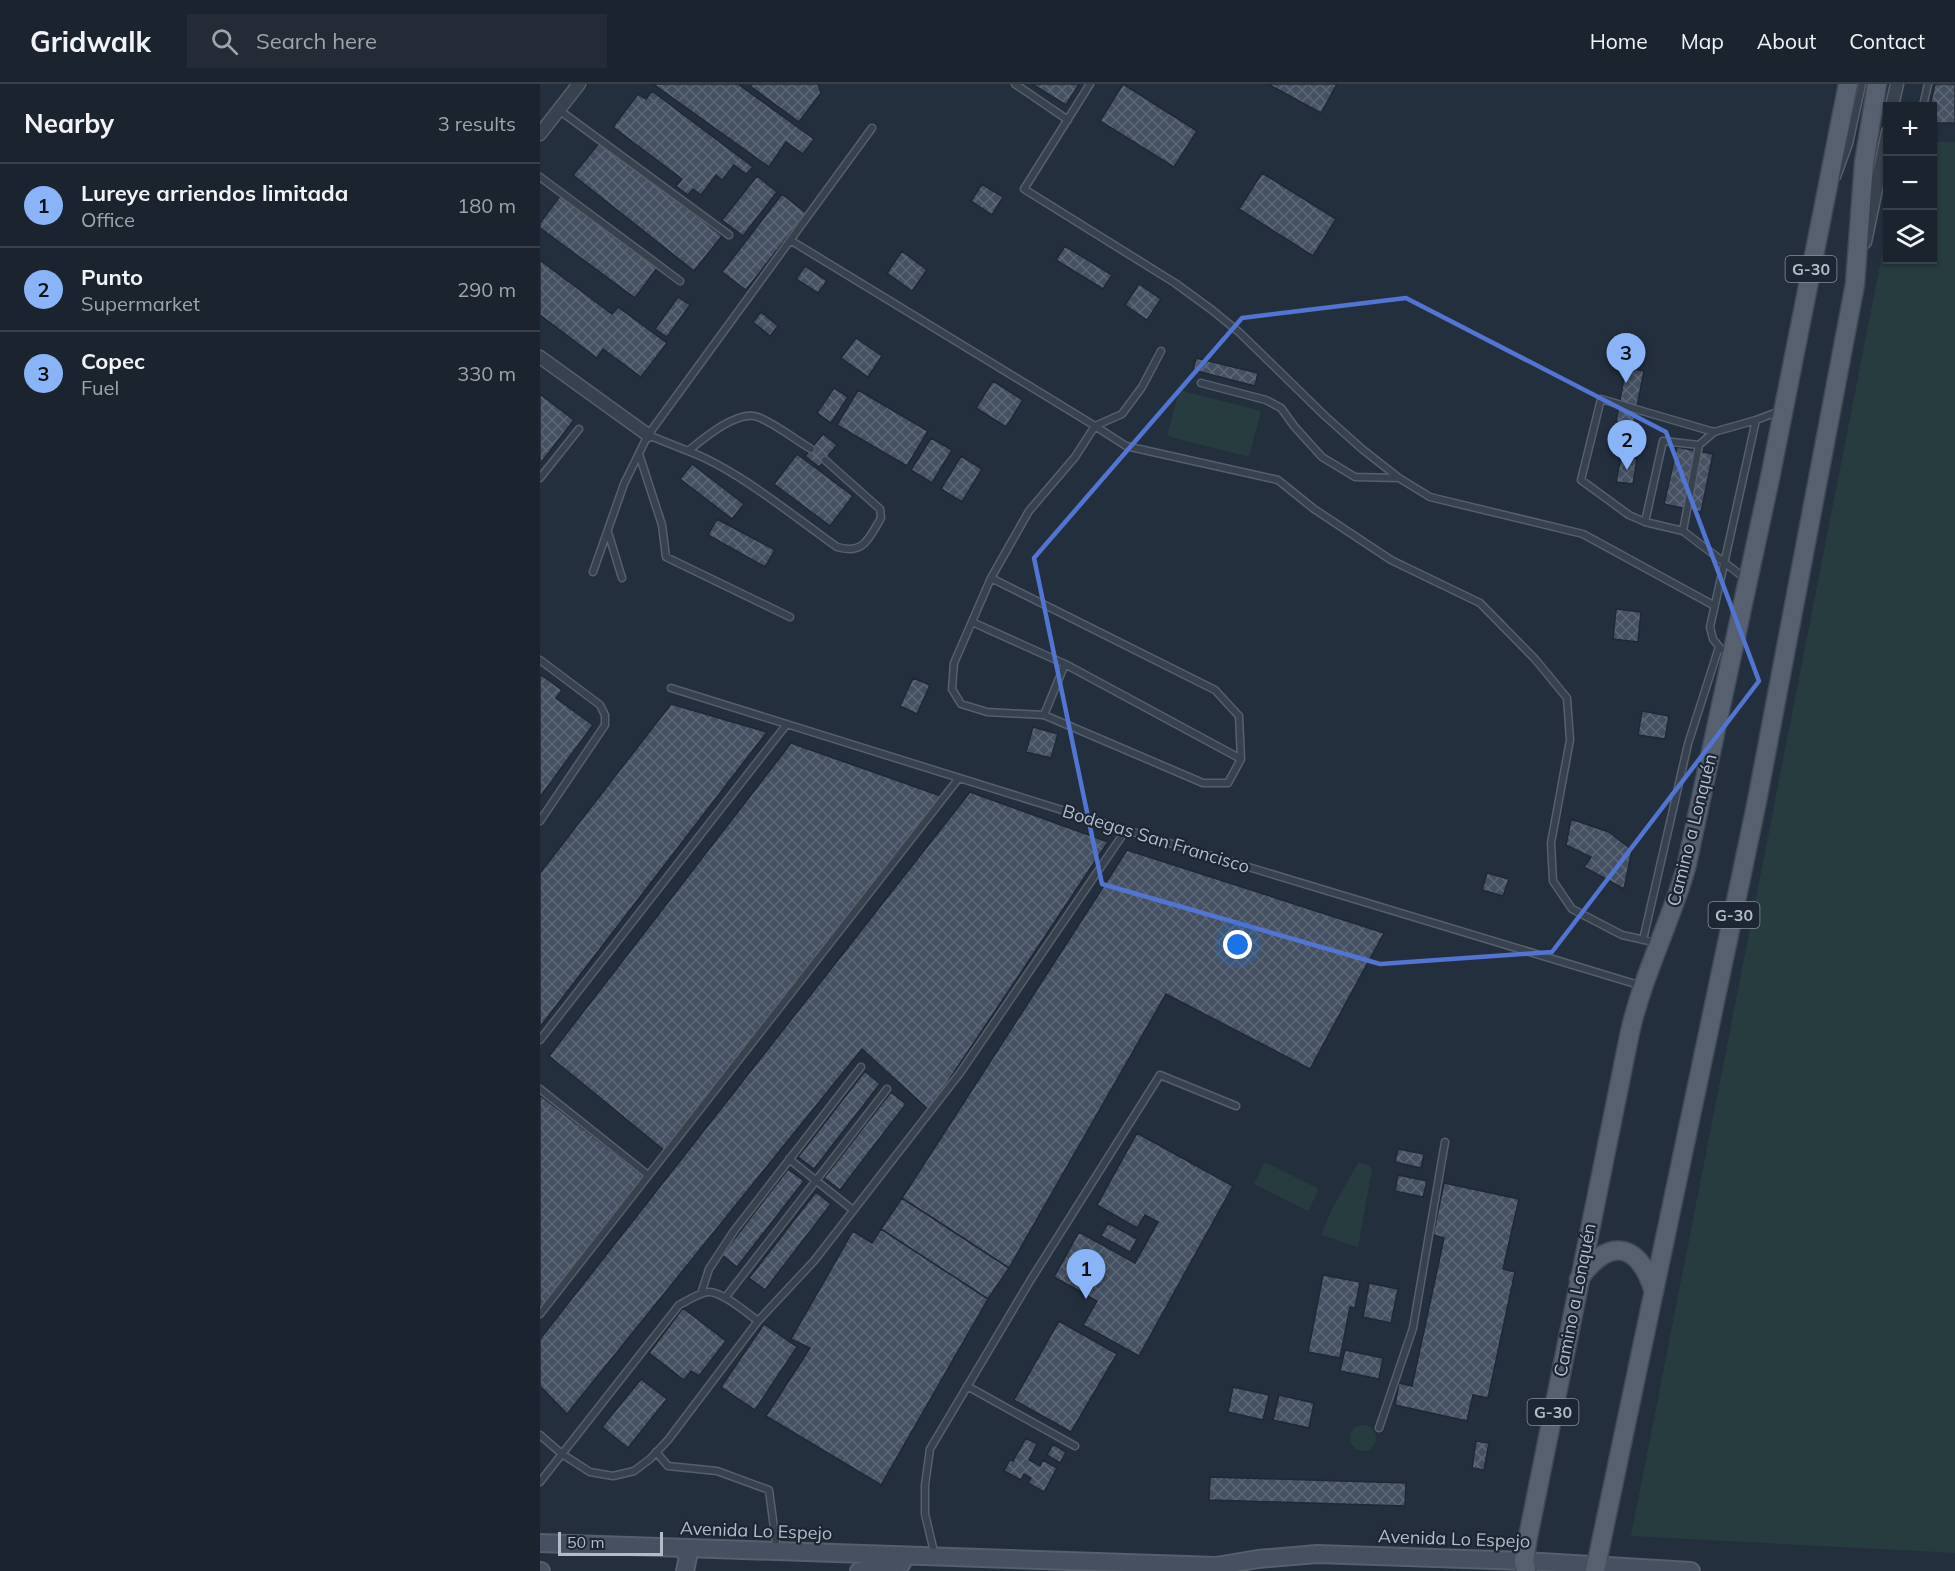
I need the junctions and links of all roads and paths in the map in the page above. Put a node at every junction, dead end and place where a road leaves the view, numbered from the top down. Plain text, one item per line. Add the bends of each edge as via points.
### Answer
1 (579, 84) edge
2 (1015, 84) edge
3 (1090, 84) edge
4 (1838, 84) edge
5 (1848, 84) edge
6 (1862, 84) edge
7 (1877, 84) edge
8 (1897, 84) edge
9 (1928, 84) edge
10 (1893, 102) edge
11 (1924, 102) edge
12 (559, 110) junction
13 (1068, 120) junction
14 (1839, 127) junction
15 (872, 128) dead end
16 (540, 134) edge
17 (1883, 151) edge
18 (540, 177) edge
19 (1822, 210) junction
20 (729, 235) dead end
21 (790, 240) junction
22 (680, 280) dead end
23 (1855, 284) junction
24 (1161, 351) dead end
25 (540, 357) edge
26 (1201, 383) dead end
27 (1783, 410) junction
28 (1756, 420) junction
29 (1095, 426) junction
30 (579, 429) dead end
31 (1714, 432) junction
32 (648, 435) junction
33 (1699, 446) junction
34 (811, 449) dead end
35 (688, 451) junction
36 (639, 454) junction
37 (825, 460) dead end
38 (540, 478) edge
39 (1400, 478) junction
40 (1645, 522) junction
41 (608, 531) junction
42 (1683, 531) junction
43 (1723, 561) junction
44 (593, 572) dead end
45 (622, 578) dead end
46 (991, 578) junction
47 (1748, 580) junction
48 (1713, 605) junction
49 (790, 617) dead end
50 (972, 622) junction
51 (1725, 654) junction
52 (540, 660) edge
53 (1065, 664) junction
54 (671, 688) dead end
55 (1044, 716) junction
56 (787, 724) junction
57 (1240, 759) junction
58 (959, 778) junction
59 (540, 821) edge
60 (1126, 830) junction
61 (1651, 941) junction
62 (1643, 986) junction
63 (540, 1040) edge
64 (861, 1067) dead end
65 (540, 1089) edge
66 (886, 1089) dead end
67 (1236, 1106) dead end
68 (1445, 1142) dead end
69 (789, 1160) junction
70 (648, 1175) junction
71 (815, 1180) junction
72 (853, 1210) junction
73 (1578, 1280) junction
74 (1654, 1292) junction
75 (701, 1294) junction
76 (725, 1298) junction
77 (540, 1314) edge
78 (758, 1321) junction
79 (967, 1386) junction
80 (1379, 1428) dead end
81 (540, 1435) edge
82 (1075, 1446) dead end
83 (656, 1452) junction
84 (562, 1454) junction
85 (540, 1482) edge
86 (540, 1543) edge
87 (682, 1548) junction
88 (777, 1552) junction
89 (935, 1557) junction
90 (1216, 1566) junction
91 (1525, 1566) edge
92 (1596, 1568) edge
93 (686, 1571) edge
94 (859, 1571) edge
95 (1235, 1571) edge
96 (1691, 1571) edge

1 - 12 street
2 - 13 lane
3 - 13 lane
4 - 14 main road
5 - 14 main road, Camino a Lonquén / G-30
6 - 19 lane via 1843,163
7 - 23 main road, G-30 via 1864,162
8 - 10 street
9 - 11 lane
12 - 16 street
12 - 20 lane
13 - 39 lane via 1024,189 1212,310 1325,416
14 - 19 main road, Camino a Lonquén / G-30
15 - 21 lane
17 - 23 street
18 - 22 lane
19 - 27 main road, Camino a Lonquén / G-30
21 - 29 lane
21 - 32 lane
23 - 74 main road, G-30 via 1756,806
24 - 29 lane via 1122,414
25 - 32 street
26 - 39 lane via 1266,400 1281,408 1322,457 1355,477
27 - 28 lane
27 - 47 main road, Camino a Lonquén / G-30
28 - 31 lane
28 - 43 lane
29 - 46 lane via 1076,457 1029,511
29 - 61 lane via 1126,446 1278,480 1391,560 1480,603 1535,658 1567,698 1570,740 1551,843 1553,881 1572,909 1622,934
30 - 38 lane
31 - 33 lane
31 - 40 lane via 1601,399 1581,480
32 - 35 lane
32 - 36 lane
33 - 40 lane via 1663,441
33 - 42 lane
34 - 35 lane via 757,416 723,425
35 - 37 lane via 759,492 837,547 858,549 867,542 881,518 880,509
36 - 41 lane
36 - 49 lane via 662,525 666,557
39 - 48 lane via 1430,497 1583,534
40 - 42 lane
41 - 44 lane
41 - 45 lane
42 - 43 lane
43 - 47 lane
43 - 48 lane
46 - 50 lane
46 - 57 lane via 1215,690 1239,716
47 - 51 main road, Camino a Lonquén / G-30
48 - 51 lane via 1710,627 1713,639
50 - 53 lane
50 - 55 lane via 954,663 952,689 961,704 987,712
51 - 61 lane via 1688,744
51 - 61 main road, Camino a Lonquén / G-30 via 1686,868
52 - 59 lane via 600,705 605,725
53 - 55 lane
53 - 57 lane
54 - 56 lane, Bodegas San Francisco
55 - 57 lane via 1203,783 1228,783
56 - 58 lane, Bodegas San Francisco
56 - 63 lane
58 - 60 lane, Bodegas San Francisco
58 - 70 lane
60 - 62 lane, Bodegas San Francisco
60 - 72 lane via 960,1073
61 - 62 main road, Camino a Lonquén / G-30
62 - 73 main road, Camino a Lonquén / G-30
64 - 69 lane
65 - 70 lane
66 - 71 lane
67 - 79 lane via 1160,1076
68 - 80 lane via 1413,1328
69 - 71 lane
69 - 75 lane via 709,1269
70 - 77 lane
71 - 72 lane
71 - 76 lane
72 - 78 lane
73 - 74 main road via 1598,1258 1622,1250 1641,1264
73 - 91 main road, Camino a Lonquén / G-30
74 - 92 main road, G-30
75 - 76 lane via 710,1292
75 - 84 lane via 679,1305
76 - 78 lane
78 - 83 lane
79 - 82 lane
79 - 89 lane via 930,1449 925,1514
81 - 84 lane
83 - 84 lane via 634,1471 613,1476 590,1472
83 - 88 lane via 668,1466 717,1471 769,1490
84 - 85 lane
86 - 87 main road, Avenida Lo Espejo
87 - 88 main road, Avenida Lo Espejo
87 - 93 main road via 687,1557
88 - 89 main road, Avenida Lo Espejo
89 - 90 main road, Avenida Lo Espejo via 984,1562
89 - 94 main road, Avenida Lo Espejo
90 - 91 main road, Avenida Lo Espejo via 1317,1554
90 - 95 main road, Avenida Lo Espejo
91 - 92 main road, Avenida Lo Espejo
92 - 96 main road, Avenida Lo Espejo

